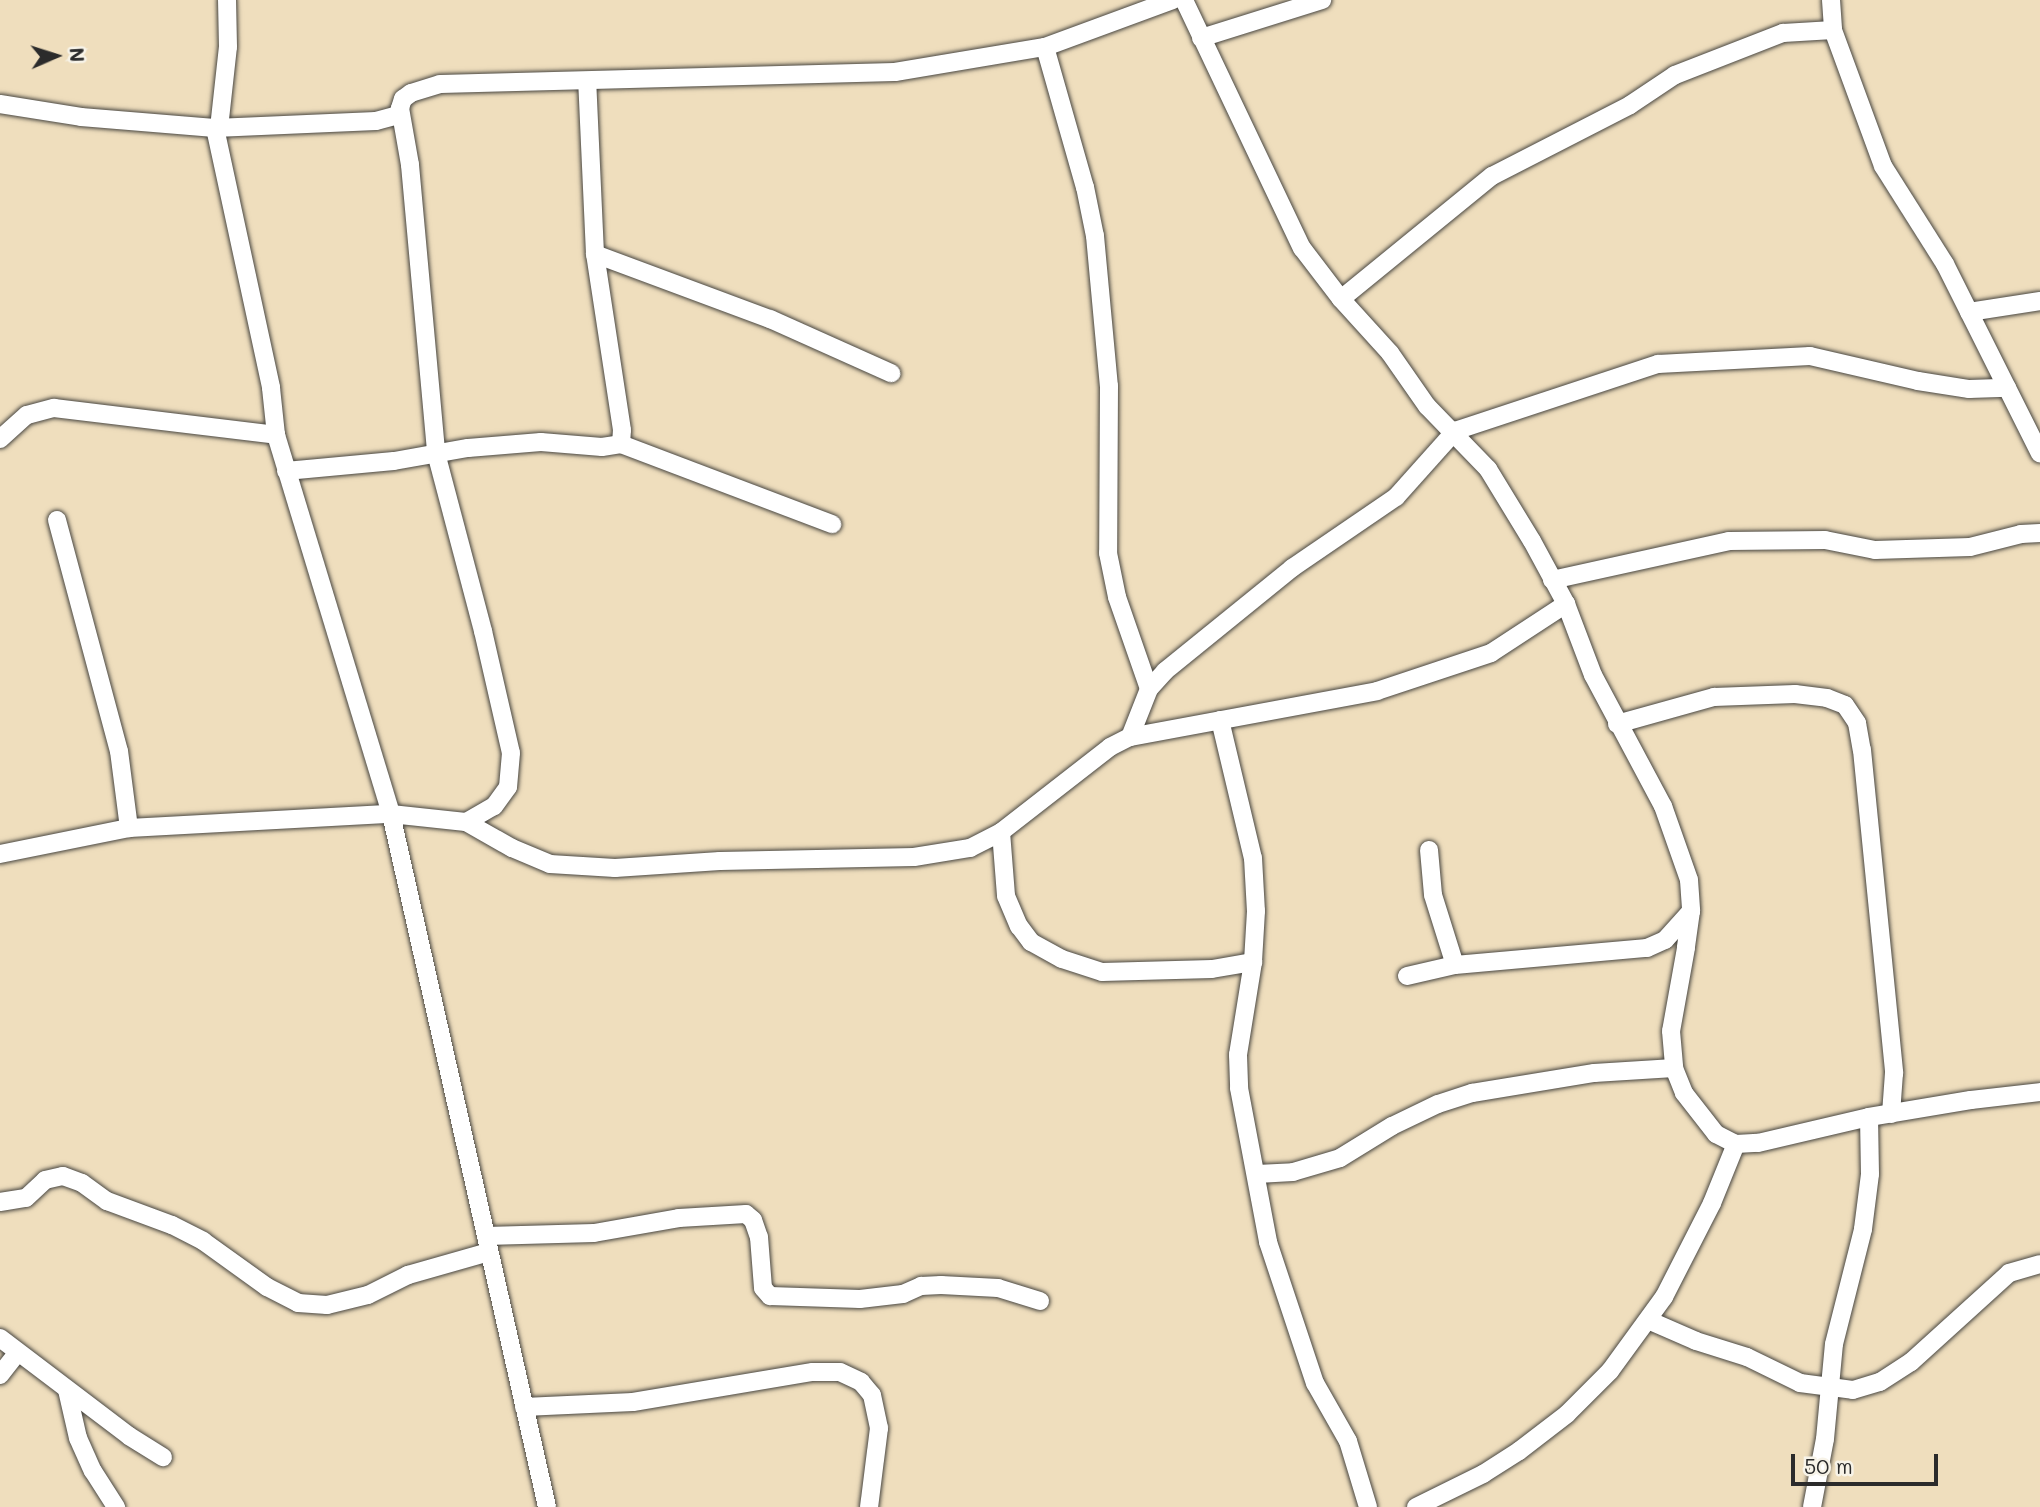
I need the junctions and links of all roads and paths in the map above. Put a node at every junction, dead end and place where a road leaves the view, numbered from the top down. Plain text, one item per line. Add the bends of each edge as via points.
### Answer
1 (227, 0) edge
2 (1173, 0) edge
3 (1184, 0) edge
4 (1322, 0) edge
5 (1831, 0) edge
6 (1833, 30) junction
7 (1201, 38) junction
8 (1045, 47) junction
9 (587, 81) junction
10 (0, 104) edge
11 (400, 108) junction
12 (217, 128) junction
13 (595, 254) junction
14 (1341, 299) junction
15 (2040, 301) edge
16 (1969, 312) junction
17 (891, 373) dead end
18 (2007, 388) junction
19 (1455, 431) junction
20 (276, 435) junction
21 (0, 439) edge
22 (621, 444) junction
23 (436, 453) junction
24 (2040, 454) edge
25 (286, 471) junction
26 (57, 520) dead end
27 (832, 524) dead end
28 (2040, 533) edge
29 (1552, 580) junction
30 (1566, 604) junction
31 (1149, 689) junction
32 (1220, 720) junction
33 (1617, 724) junction
34 (1130, 737) junction
35 (391, 814) junction
36 (466, 822) junction
37 (129, 828) junction
38 (1001, 832) junction
39 (1429, 850) dead end
40 (0, 854) edge
41 (1691, 911) junction
42 (1253, 961) junction
43 (1455, 965) junction
44 (1407, 976) dead end
45 (1674, 1068) junction
46 (2040, 1092) edge
47 (1891, 1114) junction
48 (1869, 1117) junction
49 (1735, 1144) junction
50 (1257, 1174) junction
51 (0, 1202) edge
52 (488, 1244) junction
53 (2040, 1264) edge
54 (1040, 1301) dead end
55 (1648, 1320) junction
56 (0, 1338) edge
57 (17, 1353) junction
58 (0, 1375) edge
59 (1831, 1389) junction
60 (67, 1390) junction
61 (524, 1407) junction
62 (163, 1457) dead end
63 (116, 1507) edge
64 (547, 1507) edge
65 (869, 1507) edge
66 (1368, 1507) edge
67 (1416, 1507) edge
68 (1812, 1507) edge

1 - 12 street via 228,47
2 - 8 street
3 - 7 street
4 - 7 street
5 - 6 street
6 - 14 street via 1783,33 1675,75 1492,176
6 - 16 street via 1883,166 1945,264
7 - 14 street via 1302,248
8 - 9 street via 895,72
8 - 31 street via 1095,236 1109,386 1108,553 1117,597
9 - 11 street via 440,84 411,93
9 - 13 street
10 - 12 street via 81,117
11 - 12 street via 391,119 376,121
11 - 23 street via 410,164
12 - 20 street via 271,388
13 - 17 street via 770,319
13 - 22 street
14 - 19 street via 1390,353 1427,405
15 - 16 street
16 - 18 street
18 - 19 street via 1918,382 1810,356 1658,364
18 - 24 street
19 - 29 street via 1488,468
19 - 31 street via 1396,497 1292,568
20 - 21 street via 54,408 27,415
20 - 25 street
22 - 23 street via 541,442
22 - 27 street
23 - 25 street
23 - 36 street via 511,753 508,787 494,806
25 - 35 street
26 - 37 street via 119,751
28 - 29 street via 1970,547 1875,550 1825,540 1729,541
29 - 30 street
30 - 32 street via 1491,653 1377,691
30 - 33 street
31 - 34 street
32 - 34 street
32 - 42 street via 1253,858
33 - 41 street via 1674,832 1689,880
33 - 47 street via 1714,698 1795,694 1846,705 1857,723 1862,750 1894,1073
34 - 38 street via 1110,747
35 - 36 street
35 - 37 street
35 - 52 street
36 - 38 street via 550,864 615,868 834,856 914,857 970,848
37 - 40 street
38 - 42 street via 1006,896 1019,926 1031,942 1062,959 1102,972 1212,969
39 - 43 street via 1433,895
41 - 43 street via 1665,940 1647,948
41 - 45 street via 1671,1031
42 - 50 street via 1238,1055 1239,1088
43 - 44 street
45 - 49 street via 1684,1093 1716,1134
45 - 50 street via 1594,1073 1472,1093 1392,1126 1340,1158 1293,1172
46 - 47 street
47 - 48 street
48 - 49 street via 1758,1143
48 - 59 street via 1870,1174 1863,1229 1834,1344
49 - 55 street via 1685,1259
50 - 66 street via 1268,1242 1288,1308 1315,1383 1348,1441
51 - 52 street via 26,1198 45,1180 63,1176 107,1201 203,1241 267,1287 298,1303 327,1305 368,1295
52 - 54 street via 746,1214 759,1237 763,1288 770,1296 860,1299 942,1285 998,1288
52 - 61 street
53 - 59 street via 2009,1273 1911,1362 1880,1382 1853,1390
55 - 59 street via 1747,1357 1800,1383
55 - 67 street via 1610,1371 1567,1414 1483,1474
56 - 57 street
57 - 58 street
57 - 60 street
59 - 68 street
60 - 62 street
60 - 63 street via 78,1438
61 - 64 street
61 - 65 street via 633,1402 813,1372 840,1372 861,1382 872,1395 879,1428

